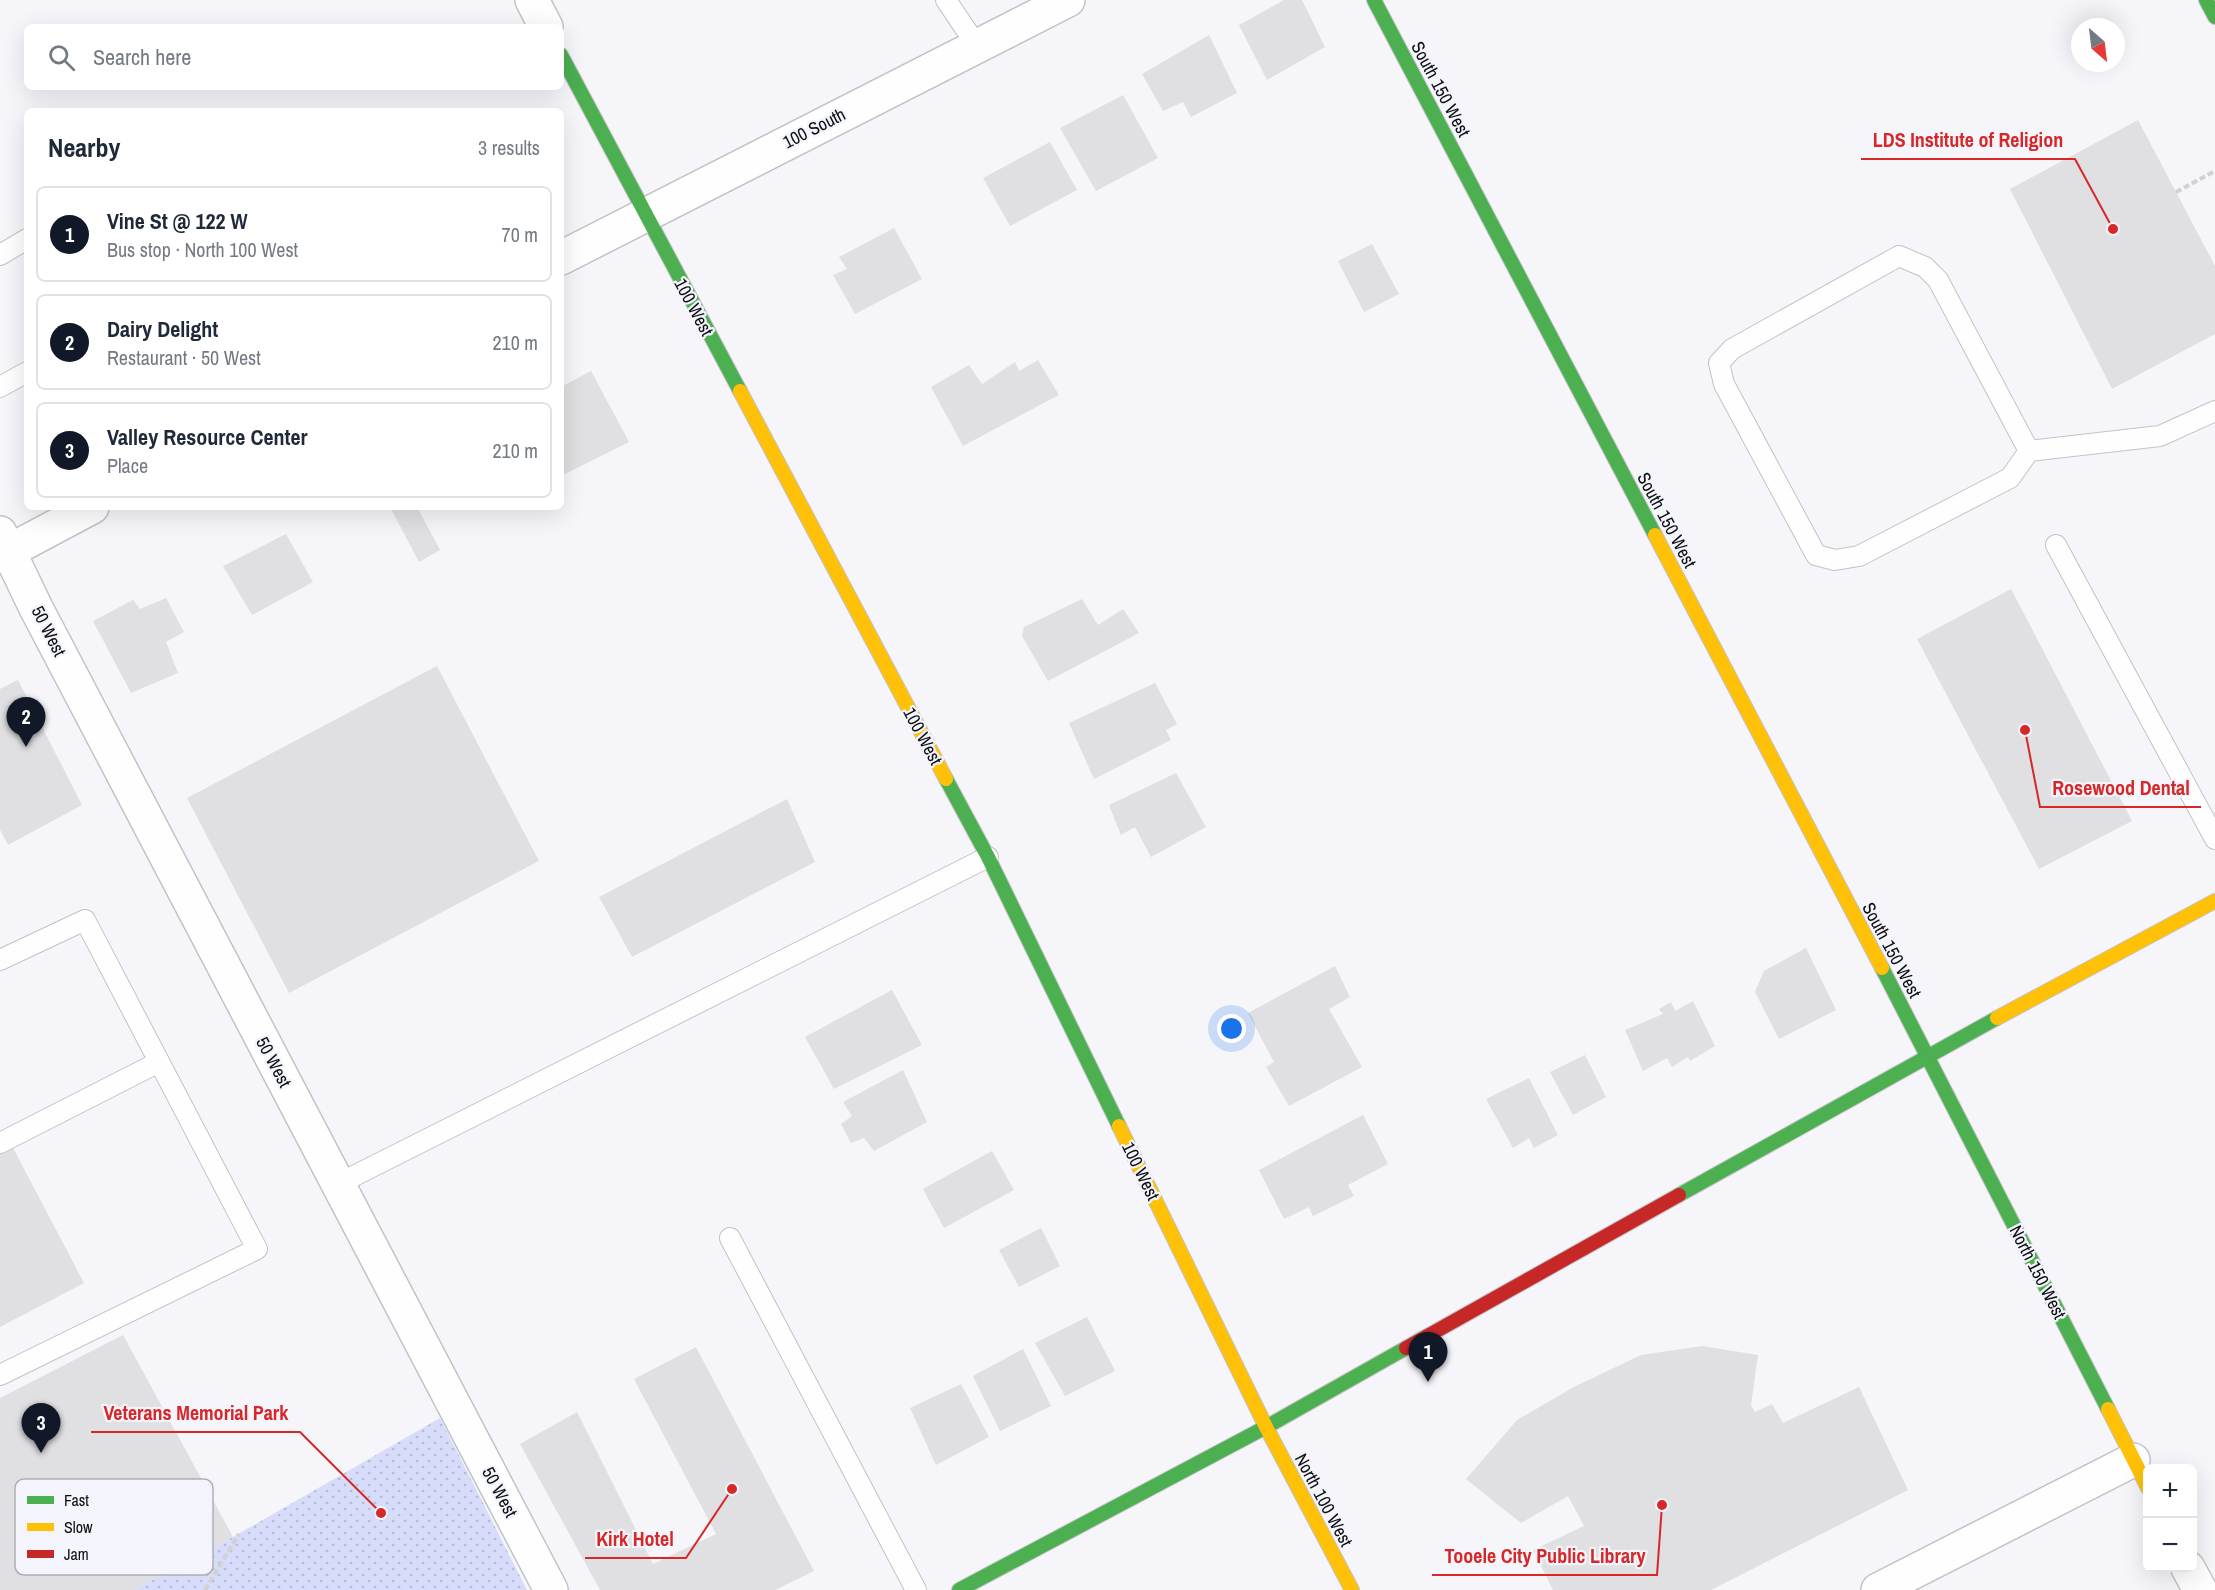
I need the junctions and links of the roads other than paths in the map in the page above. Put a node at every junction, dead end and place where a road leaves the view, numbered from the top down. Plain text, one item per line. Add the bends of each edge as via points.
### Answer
1 (532, 0) edge
2 (946, 0) edge
3 (1068, 0) edge
4 (1374, 0) edge
5 (2206, 0) edge
6 (2215, 17) edge
7 (544, 24) edge
8 (976, 46) junction
9 (564, 61) edge
10 (645, 214) junction
11 (24, 241) edge
12 (0, 255) edge
13 (564, 256) edge
14 (24, 374) edge
15 (0, 387) edge
16 (2215, 411) edge
17 (2029, 451) junction
18 (85, 510) edge
19 (2056, 546) dead end
20 (3, 547) edge
21 (2215, 839) edge
22 (988, 857) junction
23 (2215, 901) edge
24 (0, 960) edge
25 (1927, 1056) junction
26 (159, 1062) junction
27 (0, 1143) edge
28 (338, 1184) junction
29 (730, 1238) dead end
30 (0, 1375) edge
31 (1266, 1427) junction
32 (2133, 1460) junction
33 (2143, 1479) edge
34 (2190, 1572) edge
35 (551, 1590) edge
36 (915, 1590) edge
37 (959, 1590) edge
38 (1352, 1590) edge
39 (1878, 1590) edge
40 (2200, 1590) edge

1 - 7 street
2 - 8 lane
3 - 8 street, 100 South
4 - 25 street, South 150 West
5 - 6 street
8 - 10 street, 100 South
9 - 10 street, 100 West
10 - 13 street, 100 South
10 - 22 street, 100 West
11 - 12 lane
14 - 15 lane
16 - 17 lane via 2160,436
17 - 17 lane via 1938,280 1925,267 1899,256 1732,349 1719,363 1724,384 1816,555 1835,560 1859,556 2010,478
18 - 20 street
19 - 21 lane
20 - 28 street, 50 West
22 - 28 lane
22 - 31 street, 100 West
23 - 25 street
24 - 26 lane via 85,920
25 - 31 street
25 - 32 street, North 150 West
26 - 27 lane
26 - 30 lane via 257,1249
28 - 35 street, 50 West
29 - 36 lane
31 - 37 street
31 - 38 street, North 100 West
32 - 33 street, North 150 West
32 - 39 street
34 - 40 street

